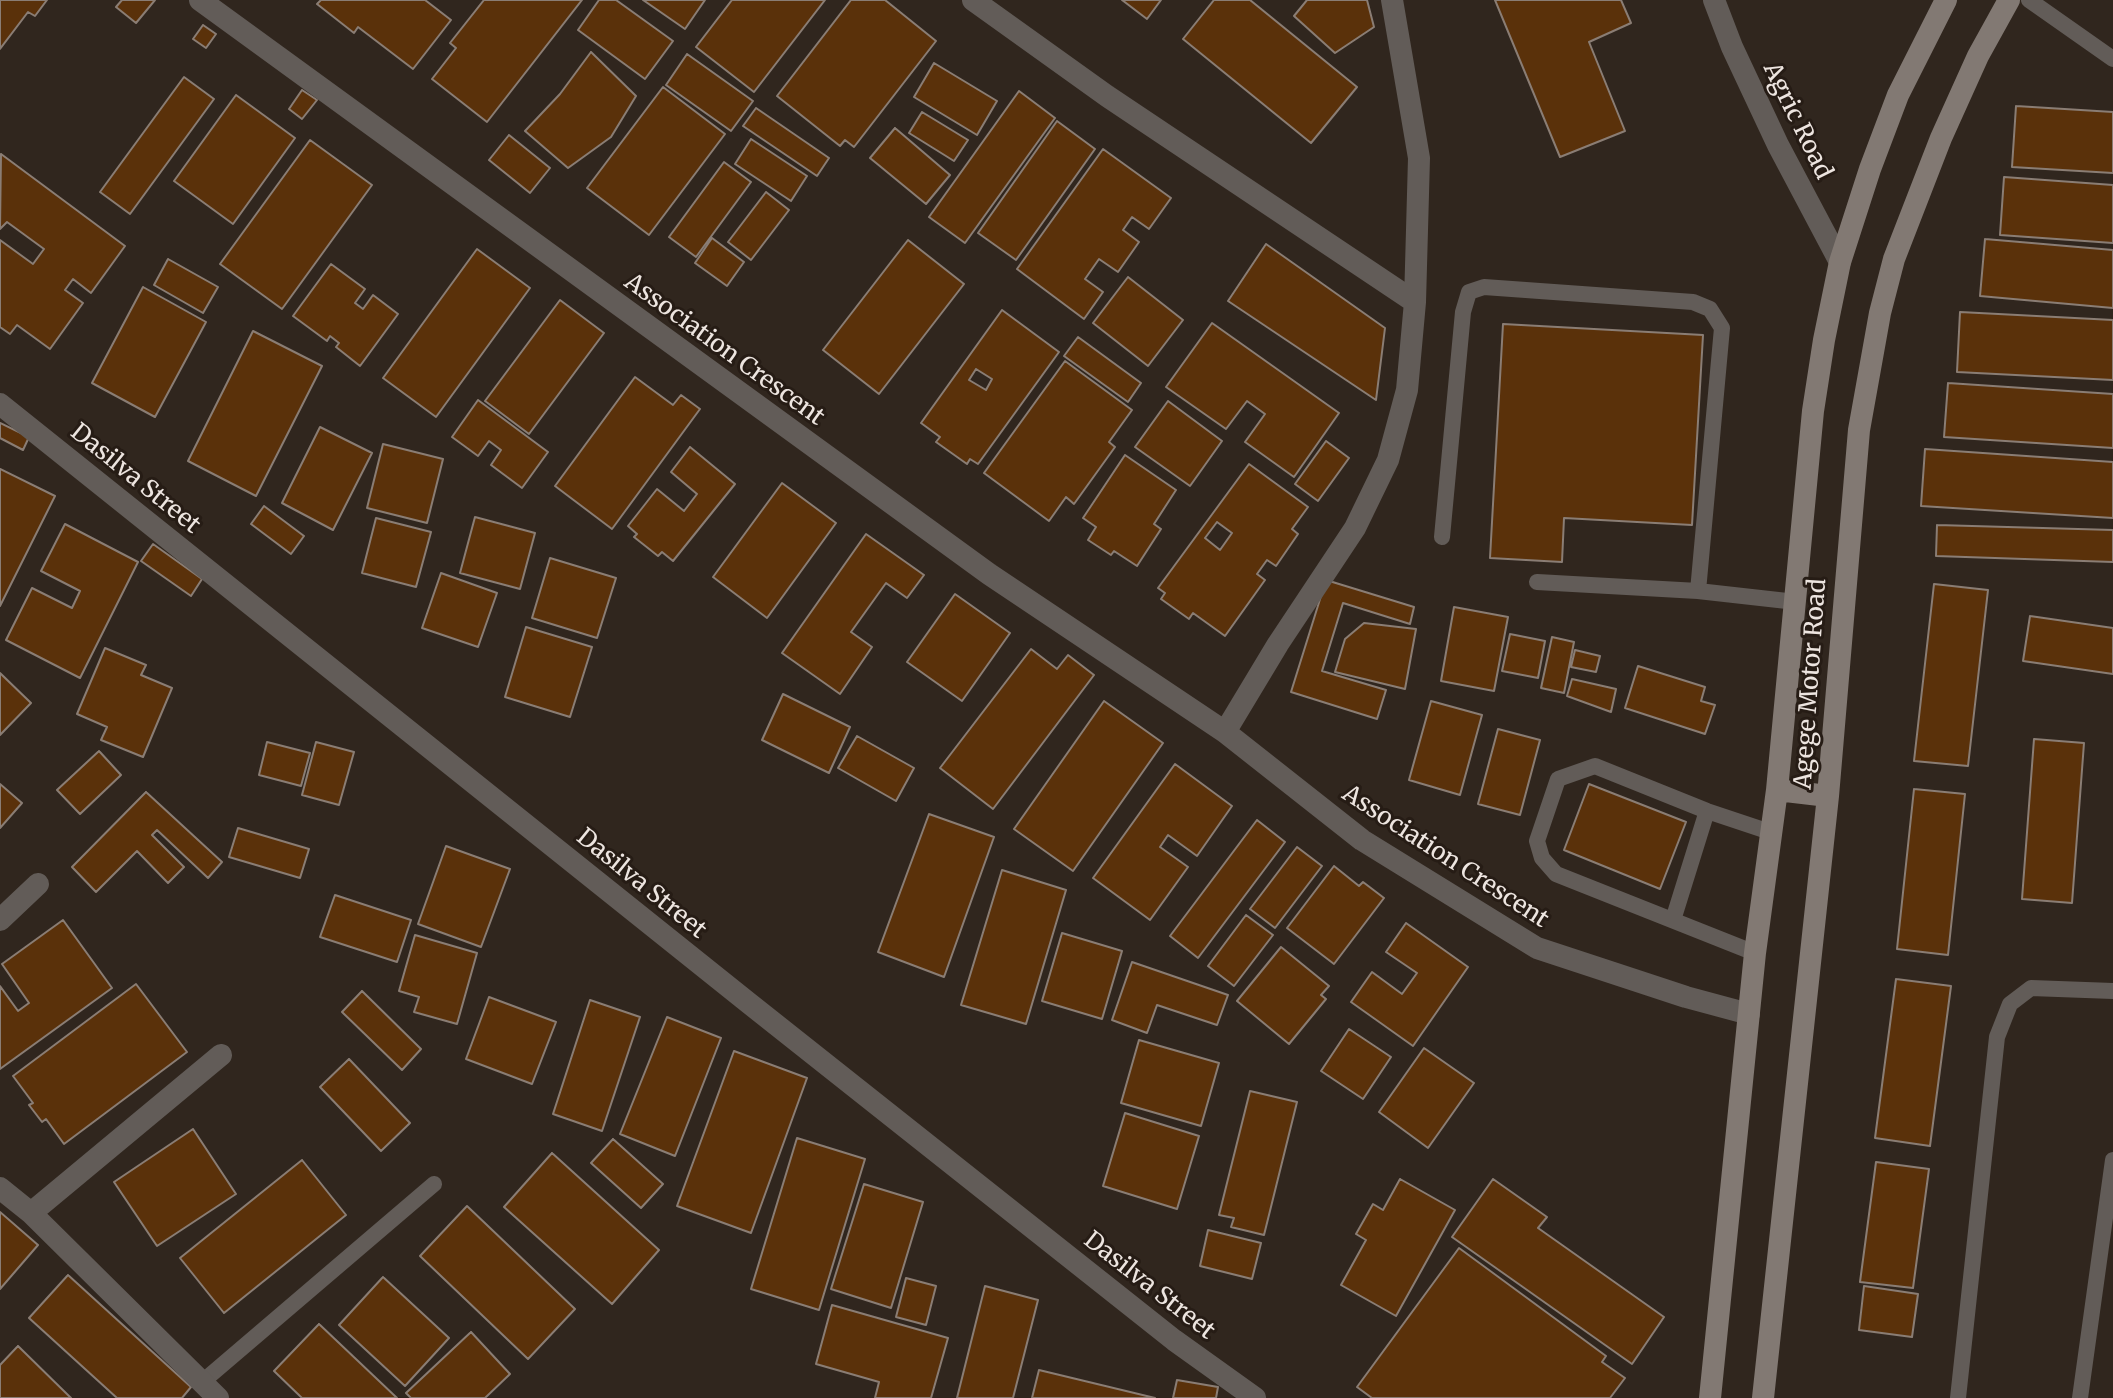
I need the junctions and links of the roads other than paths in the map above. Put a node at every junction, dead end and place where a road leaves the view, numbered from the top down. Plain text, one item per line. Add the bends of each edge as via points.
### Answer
1 (200, 0) edge
2 (973, 0) edge
3 (1392, 0) edge
4 (1714, 0) edge
5 (1946, 0) edge
6 (2009, 0) edge
7 (2029, 0) edge
8 (2113, 59) edge
9 (1840, 262) junction
10 (1415, 302) junction
11 (0, 404) edge
12 (1442, 537) dead end
13 (1537, 582) dead end
14 (1698, 591) junction
15 (1796, 602) junction
16 (1225, 732) junction
17 (1777, 790) junction
18 (1828, 796) junction
19 (1707, 811) junction
20 (1770, 832) junction
21 (38, 884) dead end
22 (0, 920) edge
23 (1673, 920) junction
24 (1755, 953) junction
25 (2113, 991) edge
26 (1749, 1014) junction
27 (221, 1055) dead end
28 (2113, 1160) edge
29 (434, 1184) dead end
30 (0, 1188) edge
31 (31, 1213) junction
32 (210, 1390) edge
33 (1255, 1398) edge
34 (1710, 1398) edge
35 (1763, 1398) edge
36 (1958, 1398) edge
37 (2080, 1398) edge

1 - 16 street, Association Crescent via 989,574
2 - 10 street
3 - 10 street via 1419,158
4 - 9 street, Agric Road via 1778,145
5 - 9 main road, Agege Motor Road via 1898,95
6 - 18 main road, Agege Motor Road via 1941,138 1894,259 1880,313 1852,489
7 - 8 lane
9 - 15 main road, Agege Motor Road via 1813,411
10 - 16 street via 1407,390 1388,460 1355,528
11 - 33 street, Dasilva Street via 1174,1340
12 - 14 lane via 1469,292 1484,287 1693,302 1710,309 1722,328
13 - 14 lane
14 - 15 lane
15 - 17 main road, Agege Motor Road
16 - 26 street, Association Crescent via 1362,840 1537,948
17 - 18 main road
17 - 20 main road, Agege Motor Road
18 - 35 main road, Agege Motor Road
19 - 20 lane
19 - 23 lane
19 - 23 lane via 1595,766 1558,779 1537,841 1542,858 1556,874
20 - 24 main road, Agege Motor Road
21 - 22 street
23 - 24 lane
24 - 26 main road, Agege Motor Road
25 - 36 lane via 2031,988 2010,1004 1997,1037
26 - 34 main road, Agege Motor Road
27 - 31 street
28 - 37 lane
29 - 32 lane
30 - 31 street
31 - 32 street

